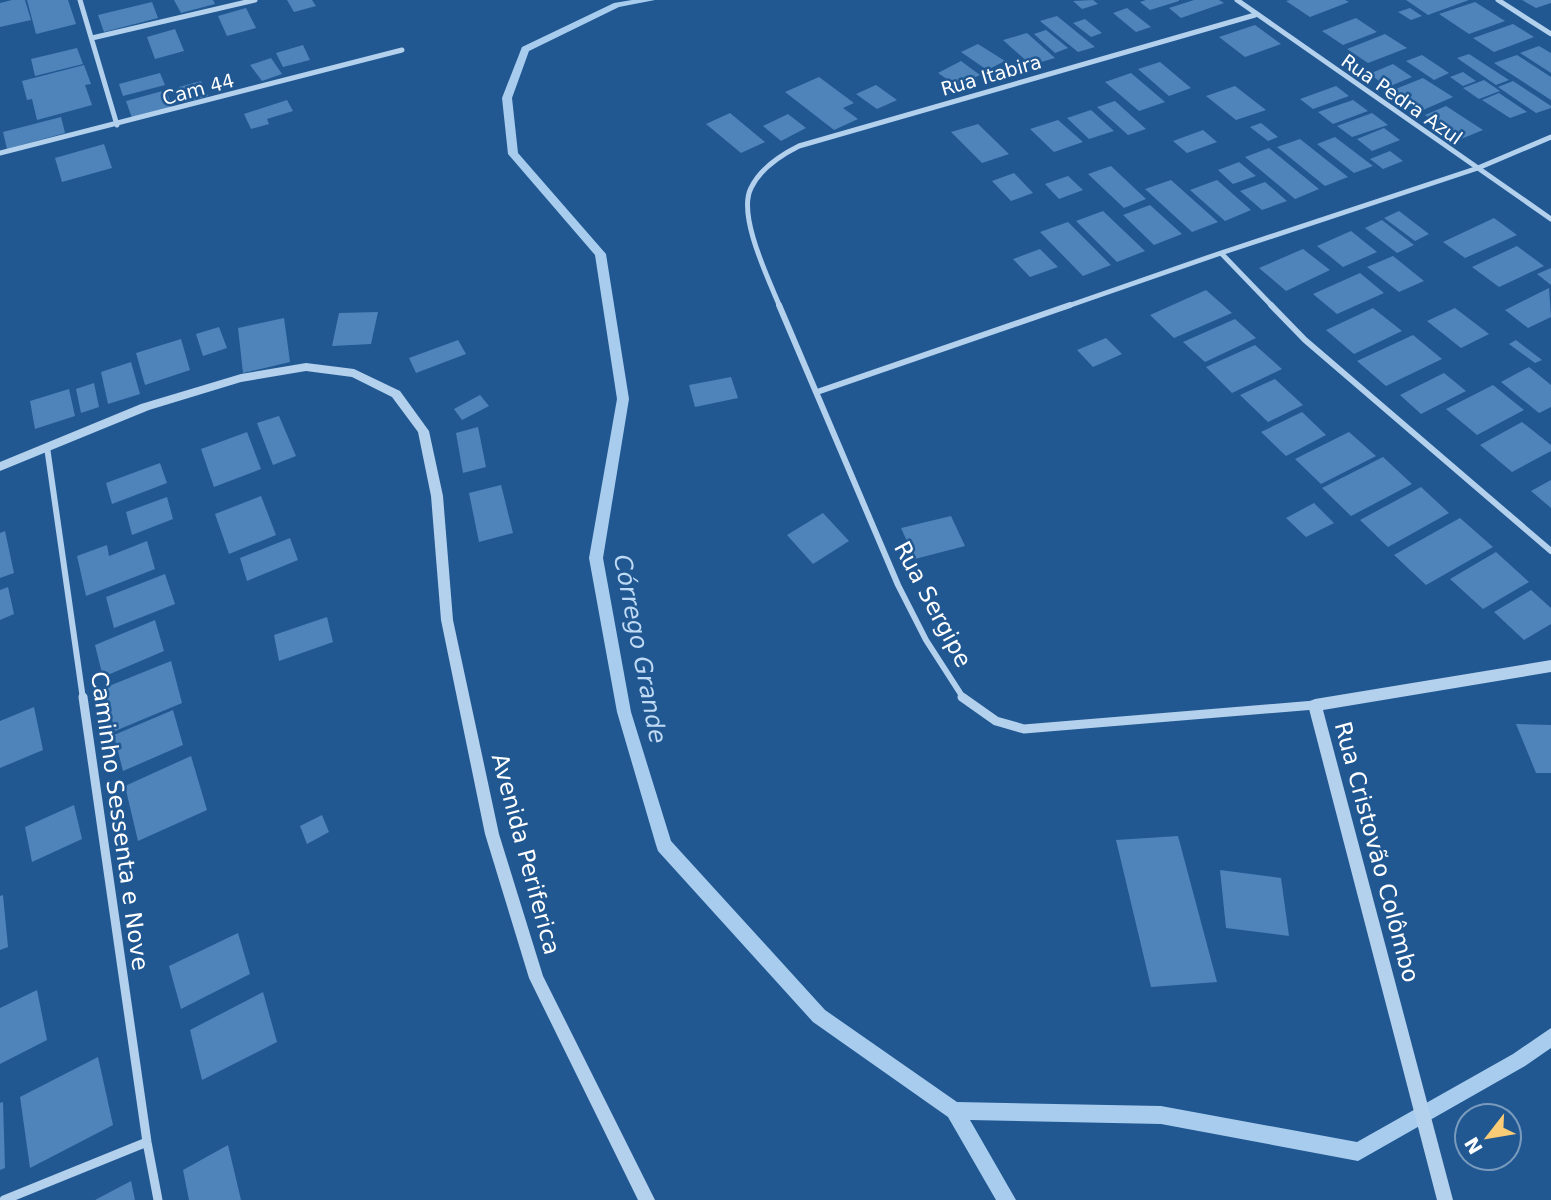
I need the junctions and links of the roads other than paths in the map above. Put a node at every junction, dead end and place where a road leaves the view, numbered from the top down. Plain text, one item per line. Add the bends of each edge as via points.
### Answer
1 (80, 0) edge
2 (255, 0) edge
3 (1237, 0) edge
4 (1498, 0) edge
5 (1255, 15) junction
6 (1551, 34) edge
7 (92, 38) junction
8 (402, 50) dead end
9 (117, 125) junction
10 (1551, 137) edge
11 (0, 153) edge
12 (1478, 168) junction
13 (749, 189) joint
14 (1551, 219) edge
15 (1221, 253) junction
16 (817, 392) junction
17 (47, 447) junction
18 (0, 467) edge
19 (1551, 551) edge
20 (1551, 666) edge
21 (1315, 705) junction
22 (147, 1142) junction
23 (4, 1200) edge
24 (158, 1200) edge
25 (647, 1200) edge
26 (1445, 1200) edge

1 - 7 street
2 - 7 street
3 - 5 street, Rua Pedra Azul
4 - 6 street
5 - 12 street, Rua Pedra Azul
5 - 13 street, Rua Itabira via 799,146 781,154
7 - 9 street
8 - 9 street, Cam 44
9 - 11 street, Cam 44
10 - 12 street
12 - 14 street, Rua Pedra Azul
12 - 15 street
13 - 16 street, Rua Sergipe via 750,223 766,274
15 - 16 street
15 - 19 street via 1305,340
16 - 21 street, Rua Sergipe via 898,585 926,640 965,701 996,721 1024,729
17 - 18 street, Avenida Periferica
17 - 22 street, Caminho Sessenta e Nove
17 - 25 street, Avenida Periferica via 145,407 241,378 306,367 354,373 396,394 424,431 437,496 447,620 492,834 536,978
20 - 21 street, Rua Cristovão Colômbo
21 - 26 street, Rua Cristovão Colômbo
22 - 23 street
22 - 24 street, Caminho Sessenta e Nove

